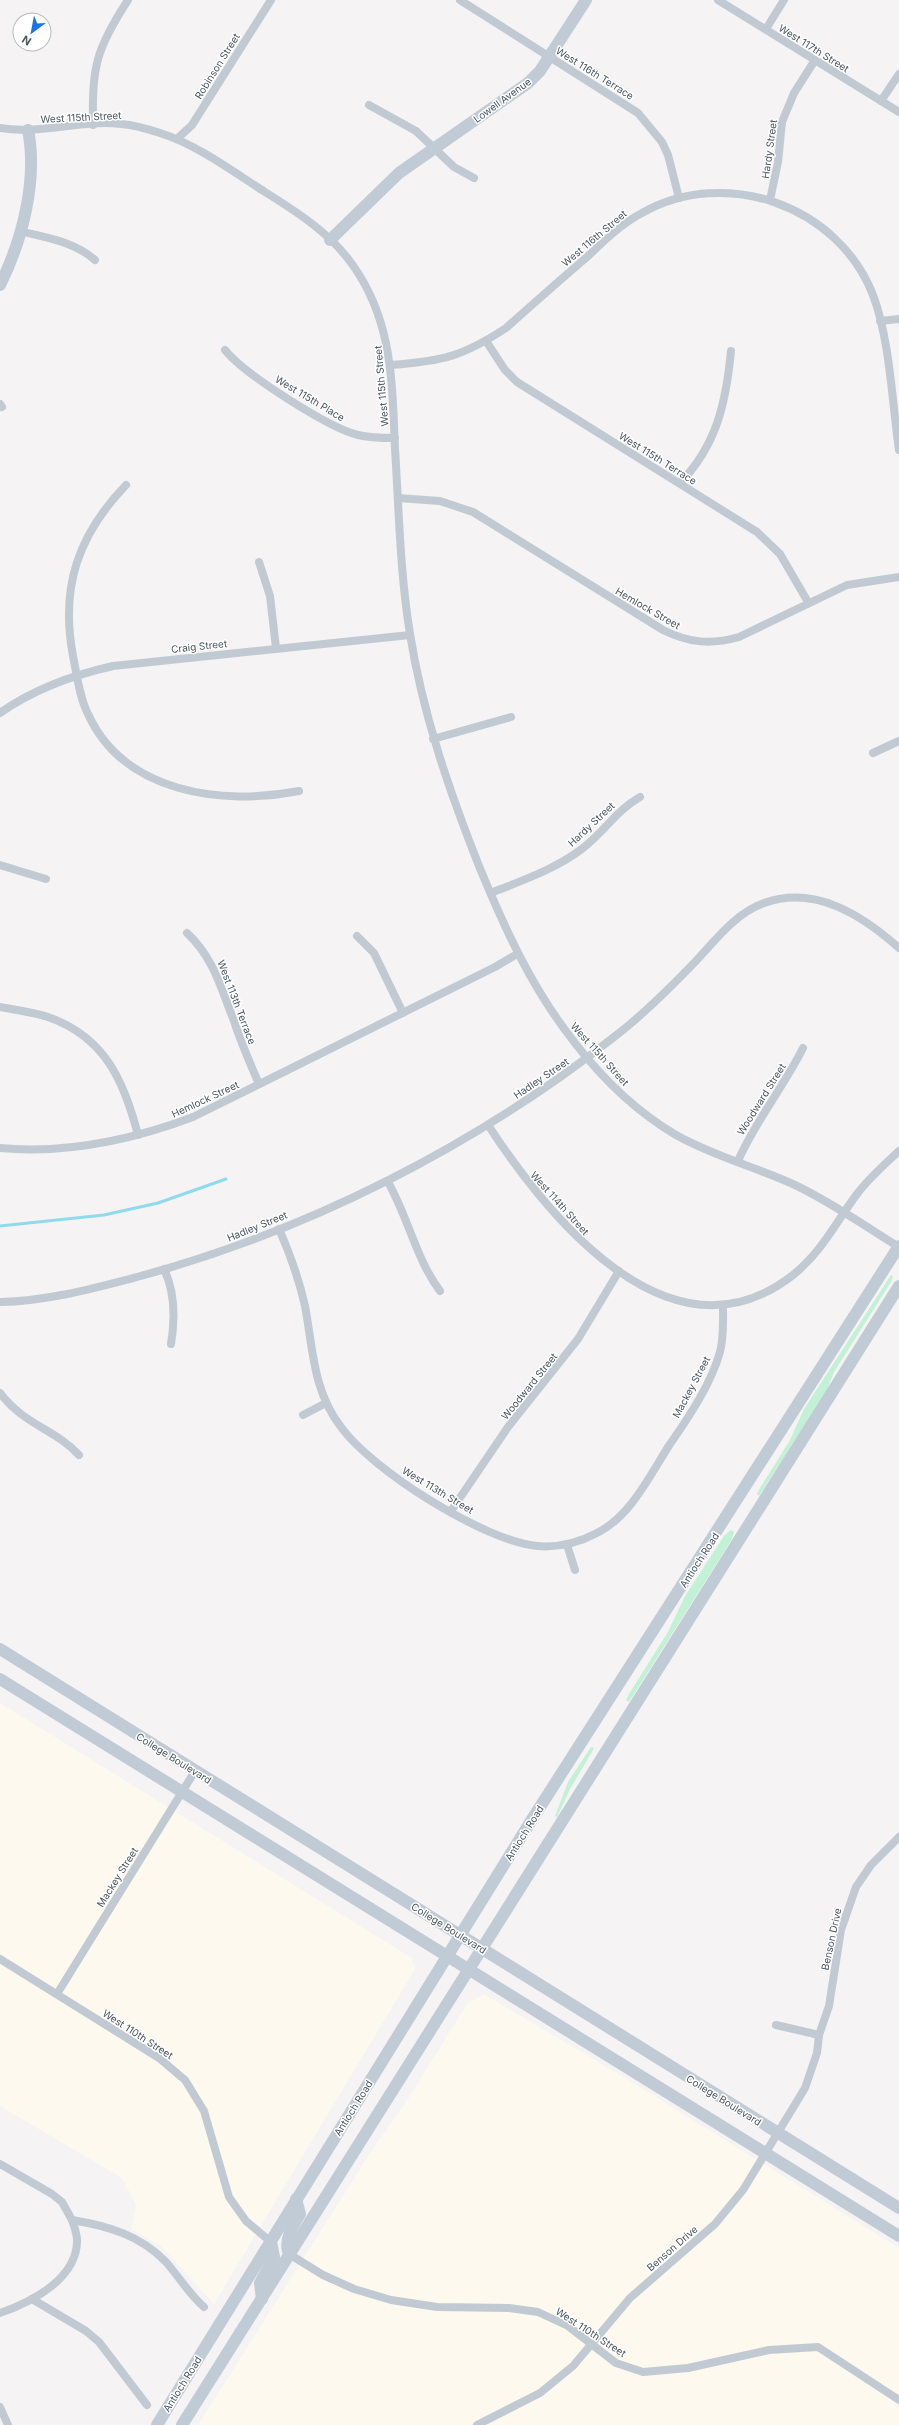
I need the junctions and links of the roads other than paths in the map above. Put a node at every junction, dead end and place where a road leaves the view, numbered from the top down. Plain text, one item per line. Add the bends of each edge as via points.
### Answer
1 (128, 0) edge
2 (271, 0) edge
3 (460, 0) edge
4 (586, 0) edge
5 (718, 0) edge
6 (784, 0) edge
7 (766, 29) junction
8 (550, 56) junction
9 (815, 60) junction
10 (899, 74) edge
11 (881, 101) junction
12 (369, 105) dead end
13 (899, 112) edge
14 (93, 125) junction
15 (0, 128) edge
16 (28, 130) junction
17 (177, 139) junction
18 (434, 148) junction
19 (474, 178) dead end
20 (679, 198) junction
21 (770, 200) junction
22 (20, 231) junction
23 (330, 240) junction
24 (95, 260) dead end
25 (0, 286) edge
26 (899, 319) edge
27 (880, 321) junction
28 (486, 341) junction
29 (225, 350) dead end
30 (731, 351) dead end
31 (391, 365) junction
32 (395, 438) junction
33 (899, 450) edge
34 (680, 483) junction
35 (126, 485) dead end
36 (398, 498) junction
37 (259, 562) dead end
38 (899, 577) edge
39 (808, 602) junction
40 (410, 635) junction
41 (276, 648) junction
42 (77, 676) junction
43 (0, 713) edge
44 (510, 717) dead end
45 (433, 739) junction
46 (899, 741) edge
47 (873, 753) dead end
48 (299, 791) dead end
49 (640, 797) dead end
50 (0, 865) edge
51 (46, 879) dead end
52 (491, 894) junction
53 (187, 933) dead end
54 (357, 936) dead end
55 (899, 948) edge
56 (517, 954) junction
57 (0, 1006) edge
58 (403, 1013) junction
59 (803, 1048) dead end
60 (587, 1058) junction
61 (259, 1084) junction
62 (488, 1125) junction
63 (138, 1135) junction
64 (0, 1148) edge
65 (899, 1151) edge
66 (738, 1161) junction
67 (388, 1182) junction
68 (844, 1213) junction
69 (279, 1229) junction
70 (899, 1246) edge
71 (164, 1269) junction
72 (619, 1271) junction
73 (899, 1286) edge
74 (440, 1291) dead end
75 (0, 1302) edge
76 (723, 1306) junction
77 (171, 1344) dead end
78 (0, 1393) edge
79 (326, 1403) junction
80 (303, 1415) dead end
81 (79, 1455) dead end
82 (452, 1511) junction
83 (567, 1545) junction
84 (575, 1570) dead end
85 (0, 1649) edge
86 (0, 1678) edge
87 (195, 1771) junction
88 (182, 1792) junction
89 (899, 1838) edge
90 (460, 1935) junction
91 (482, 1949) junction
92 (447, 1956) junction
93 (0, 1959) edge
94 (469, 1970) junction
95 (56, 1994) junction
96 (776, 2025) dead end
97 (819, 2036) junction
98 (778, 2134) junction
99 (766, 2154) junction
100 (0, 2165) edge
101 (296, 2199) junction
102 (899, 2208) edge
103 (72, 2220) junction
104 (899, 2236) edge
105 (271, 2242) junction
106 (289, 2254) junction
107 (262, 2298) junction
108 (32, 2299) junction
109 (204, 2307) dead end
110 (0, 2313) edge
111 (592, 2344) junction
112 (899, 2400) edge
113 (148, 2405) dead end
114 (0, 2407) edge
115 (8, 2425) edge
116 (157, 2425) edge
117 (182, 2425) edge
118 (477, 2425) edge

1 - 14 street via 102,42 96,60 93,81
2 - 17 street, Robinson Street via 192,125
3 - 8 street, West 116th Terrace
4 - 8 main road, Lowell Avenue
5 - 7 street, West 117th Street
6 - 7 street
7 - 9 street, West 117th Street
8 - 18 main road, Lowell Avenue via 540,71 520,89
8 - 20 street, West 116th Terrace via 626,104 648,123 668,155
9 - 11 street, West 117th Street
9 - 21 street, Hardy Street via 794,93 782,122 777,170
10 - 11 street
11 - 13 street, West 117th Street
12 - 18 street via 402,121
14 - 16 street, West 115th Street
14 - 17 street, West 115th Street via 118,123
15 - 16 street, West 115th Street
16 - 22 main road via 31,145 30,167
17 - 23 street, West 115th Street via 298,213
18 - 19 street via 454,167
18 - 23 main road, Lowell Avenue via 399,173
20 - 21 street, West 116th Street via 720,192 741,193
20 - 28 street, West 116th Street via 664,202 633,218 506,328
21 - 27 street, West 116th Street via 802,214 834,238 855,262 867,282
22 - 24 street via 65,242
22 - 25 main road
23 - 31 street, West 115th Street via 352,264 366,285 385,334
26 - 27 street
27 - 33 street, West 116th Street
28 - 31 street, West 116th Street via 449,358
28 - 34 street, West 115th Terrace via 505,370 517,382
29 - 32 street, West 115th Place via 243,369 333,425 359,436
30 - 34 street via 722,412 696,466
31 - 32 street, West 115th Street
32 - 36 street, West 115th Street
34 - 39 street, West 115th Terrace via 758,532 772,545
35 - 42 street via 94,522 76,564 68,610
36 - 39 street, Hemlock Street via 440,501 473,512 663,630 689,641 711,642 739,637
36 - 40 street, West 115th Street
37 - 41 street via 270,596
38 - 39 street, Hemlock Street via 848,585
40 - 41 street, Craig Street
40 - 45 street, West 115th Street via 420,692
41 - 42 street, Craig Street via 113,666
42 - 43 street, Craig Street via 39,690
42 - 48 street via 84,704 97,731 124,761 152,779 183,789 215,795 261,797
44 - 45 street
45 - 52 street, West 115th Street via 459,816
46 - 47 street
49 - 52 street, Hardy Street via 627,804 584,847 564,862
50 - 51 street
52 - 56 street, West 115th Street
53 - 61 street, West 113th Terrace via 203,950 215,970
54 - 58 street via 374,953
55 - 60 street, Hadley Street via 847,911 828,902 800,897 766,903 735,920 649,1006
56 - 58 street, Hemlock Street
56 - 60 street, West 115th Street via 554,1016
57 - 63 street via 48,1017 80,1033 95,1045 121,1081
58 - 61 street, Hemlock Street
59 - 66 street, Woodward Street via 791,1072 755,1125
60 - 62 street, Hadley Street
60 - 66 street, West 115th Street via 652,1120 677,1136
61 - 63 street, Hemlock Street via 193,1117
62 - 67 street, Hadley Street
62 - 72 street, West 114th Street via 520,1173 555,1215 590,1249
63 - 64 street, Hemlock Street via 76,1147
65 - 68 street via 866,1184
66 - 68 street, West 115th Street via 799,1187
67 - 69 street, Hadley Street
67 - 74 street via 408,1222 424,1266
68 - 70 street, West 115th Street
68 - 76 street via 817,1253 793,1275 755,1297
69 - 71 street, Hadley Street via 197,1260
69 - 79 street, West 113th Street via 297,1276 314,1371
70 - 90 main road, Antioch Road
71 - 75 street, Hadley Street via 54,1298
71 - 77 street via 172,1297
72 - 76 street, West 114th Street via 648,1289 669,1298 688,1303
72 - 82 street, Woodward Street via 578,1339 508,1427
73 - 91 main road
76 - 83 street, Mackey Street via 722,1342 717,1362 676,1436 624,1513 598,1533
78 - 81 street via 19,1414 60,1439
79 - 80 street
79 - 82 street, West 113th Street via 340,1426 366,1454 405,1483
82 - 83 street, West 113th Street via 504,1538 523,1544
83 - 84 street
85 - 87 main road, College Boulevard
86 - 88 main road
87 - 88 street, Mackey Street
87 - 90 main road, College Boulevard
88 - 92 main road
88 - 95 street, Mackey Street
89 - 97 street, Benson Drive via 871,1865 856,1887 847,1908 829,2006
90 - 91 main road, College Boulevard
90 - 92 main road, Antioch Road
91 - 94 main road
91 - 98 main road, College Boulevard
92 - 94 main road
92 - 101 main road, Antioch Road
93 - 95 street, West 110th Street
94 - 99 main road
94 - 106 main road
95 - 105 street, West 110th Street via 159,2058 185,2080 200,2102 208,2121 229,2197 246,2221
96 - 97 street
97 - 98 street, Benson Drive via 817,2053 804,2088
98 - 99 street, Benson Drive
98 - 102 main road, College Boulevard
99 - 104 main road
99 - 111 street, Benson Drive via 723,2215 630,2298
100 - 103 street via 52,2194 62,2202
101 - 105 main road, Antioch Road
101 - 106 main road via 300,2214 289,2235
103 - 108 street via 77,2237 73,2260 58,2281
103 - 109 street via 117,2230 148,2247 165,2261
105 - 107 main road via 274,2257 260,2283
105 - 116 main road, Antioch Road
106 - 107 main road
106 - 111 street, West 110th Street via 323,2275 378,2297 437,2307 509,2308 538,2312 556,2319
107 - 117 main road
108 - 110 street
108 - 113 street via 86,2331 99,2342
111 - 112 street, West 110th Street via 616,2363 642,2372 688,2368 769,2350 818,2348 842,2361
111 - 118 street, Benson Drive via 573,2366 540,2392
114 - 115 street

